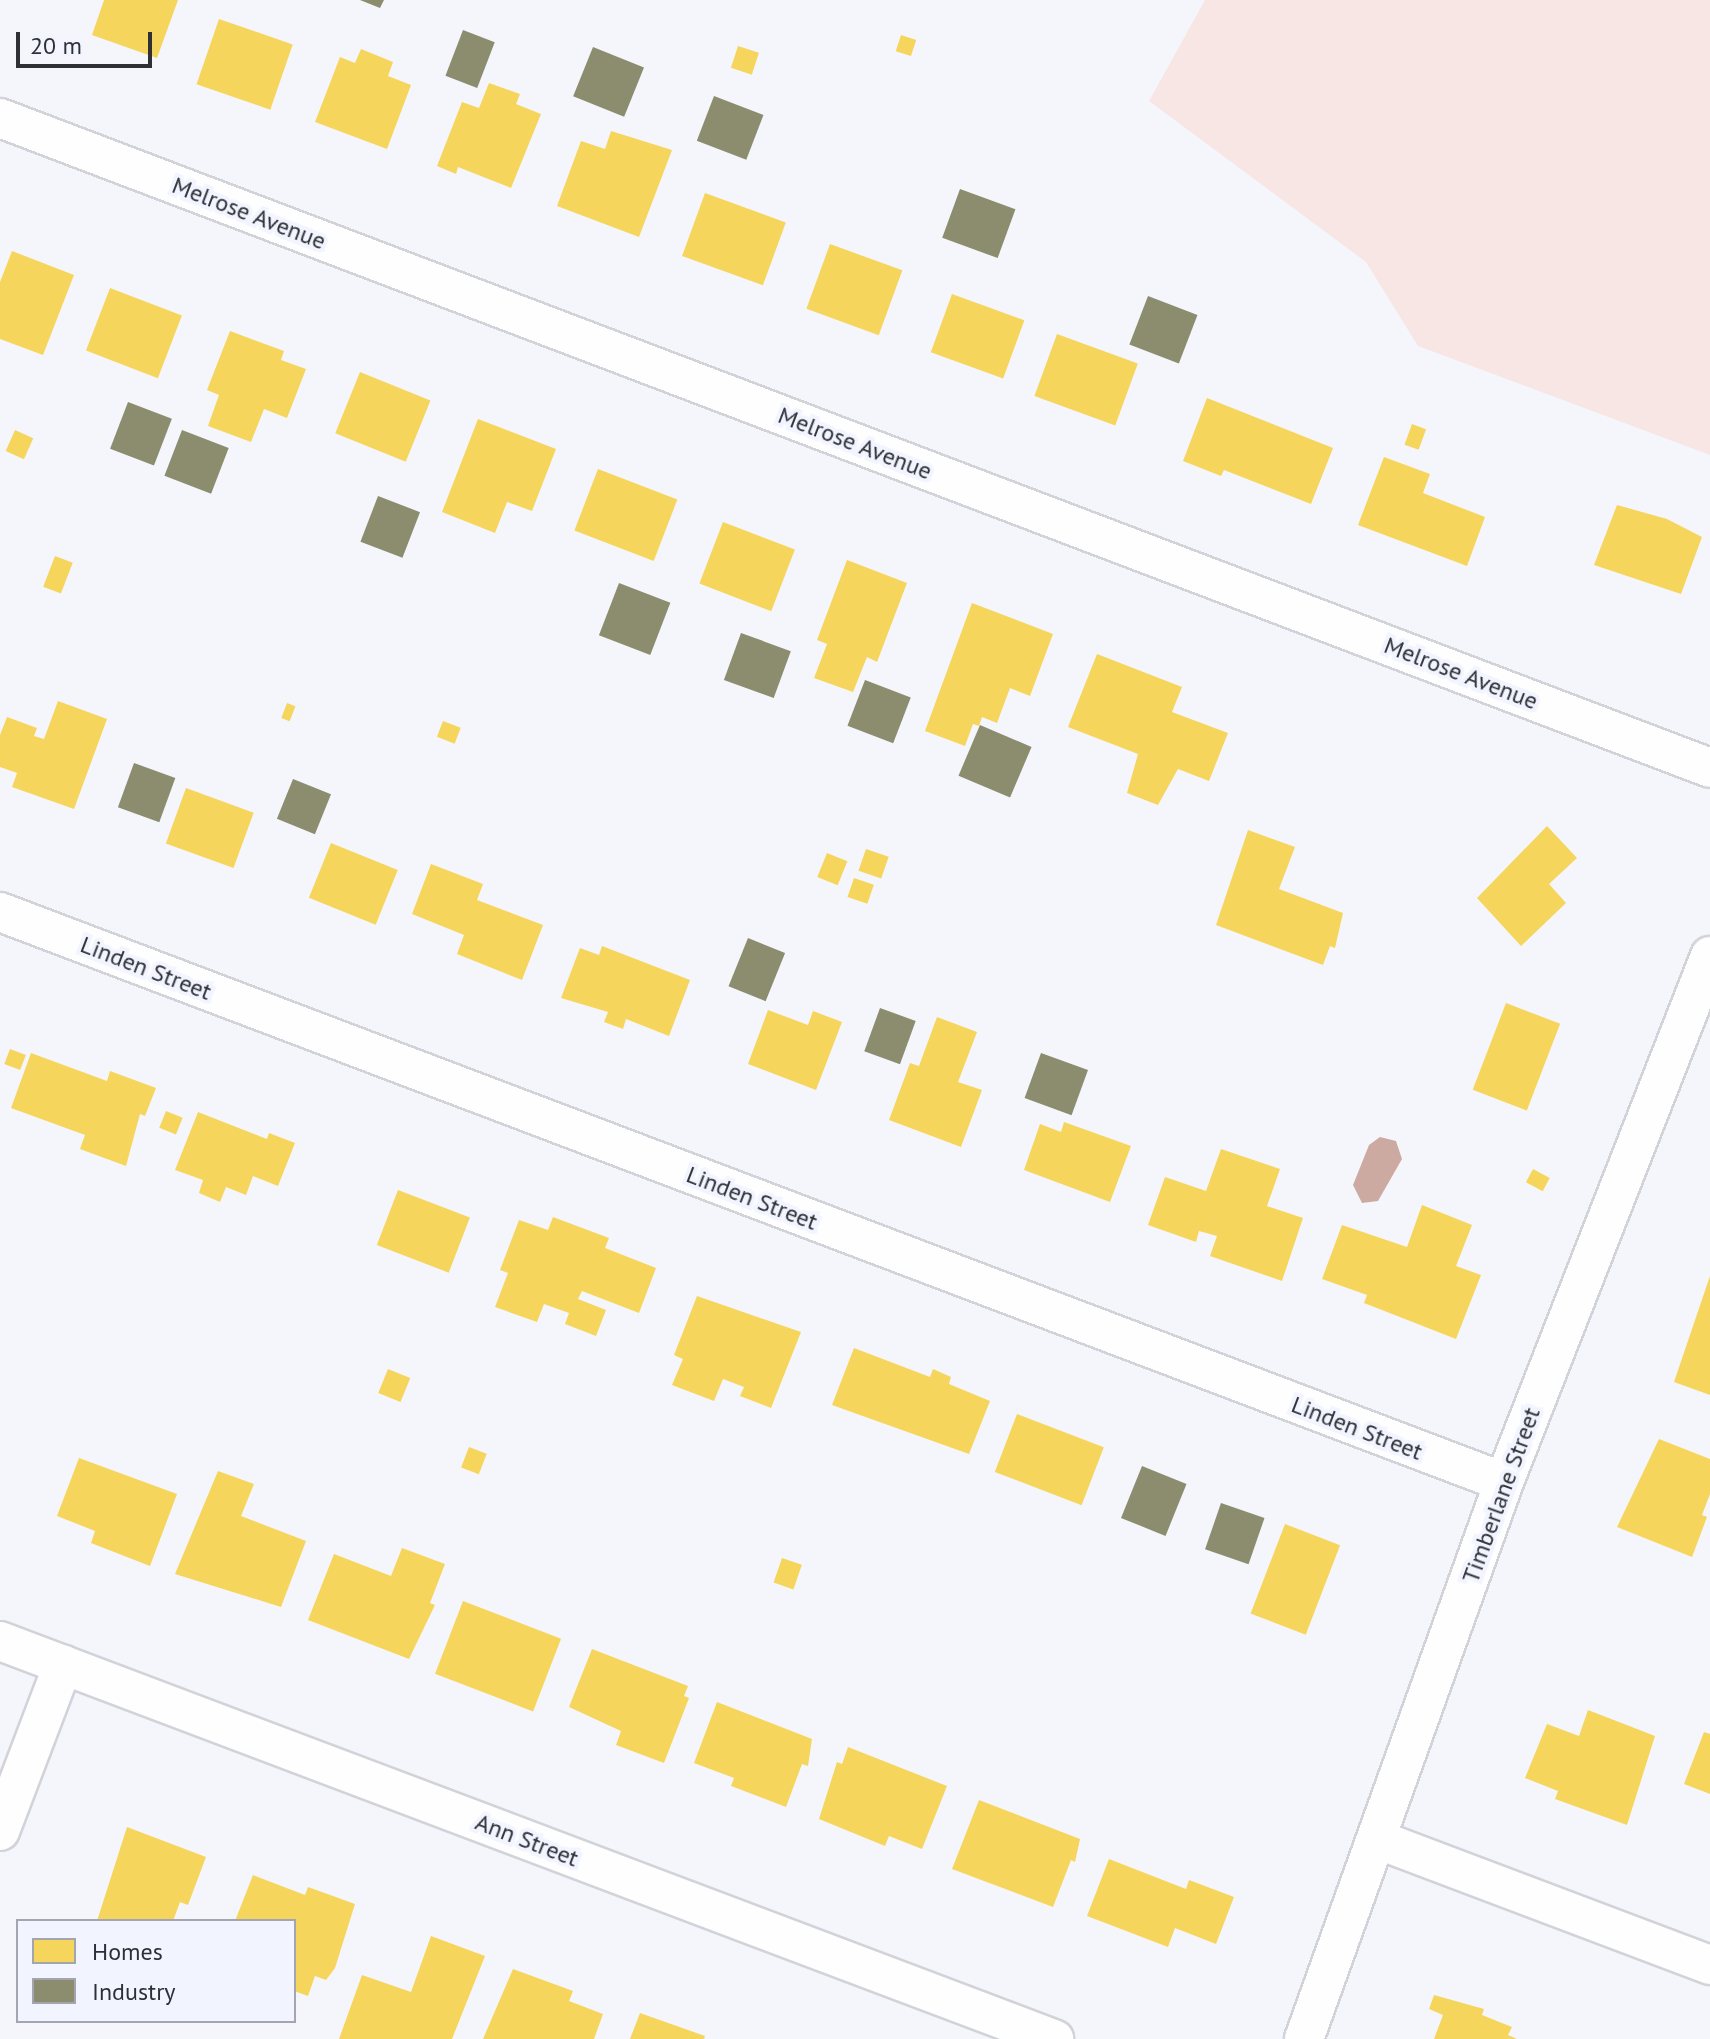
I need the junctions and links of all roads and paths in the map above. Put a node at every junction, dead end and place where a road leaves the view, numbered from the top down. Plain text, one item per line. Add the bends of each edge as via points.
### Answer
1 (0, 118) edge
2 (1710, 768) edge
3 (0, 912) edge
4 (1710, 956) edge
5 (1504, 1482) junction
6 (0, 1641) edge
7 (63, 1665) junction
8 (0, 1831) edge
9 (1379, 1840) junction
10 (1710, 1965) edge
11 (1054, 2039) edge
12 (1304, 2039) edge

1 - 2 street, Melrose Avenue
3 - 5 street, Linden Street
4 - 5 street, Timberlane Street
5 - 9 street, Timberlane Street
6 - 7 street, Ann Street
7 - 8 street
7 - 11 street, Ann Street
9 - 10 street
9 - 12 street, Timberlane Street

